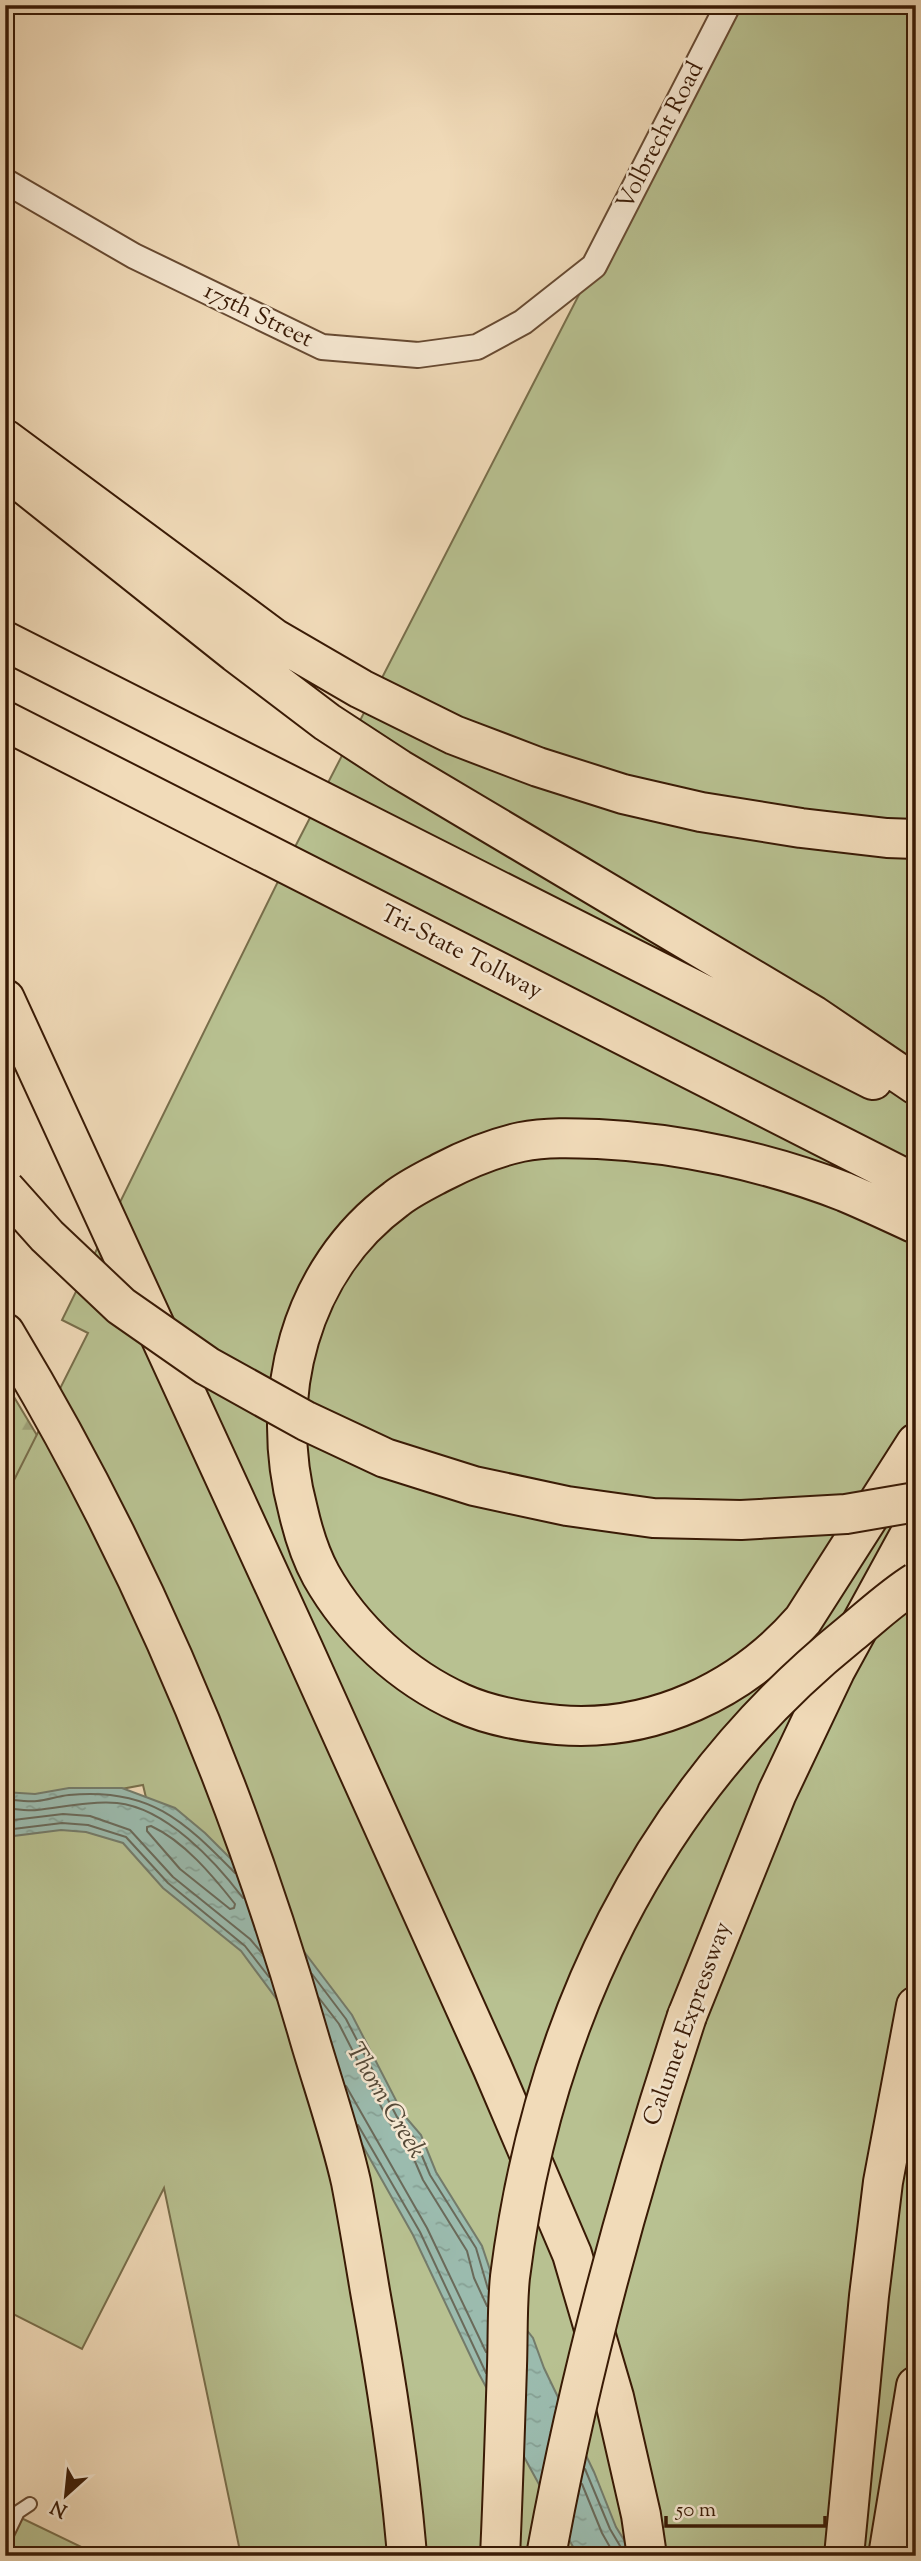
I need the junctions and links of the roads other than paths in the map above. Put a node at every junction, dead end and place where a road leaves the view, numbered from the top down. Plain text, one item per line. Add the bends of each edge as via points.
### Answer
1 (728, 5) edge
2 (5, 181) edge
3 (594, 266) joint
4 (5, 439) edge
5 (5, 469) edge
6 (5, 641) edge
7 (5, 722) edge
8 (916, 839) edge
9 (5, 999) edge
10 (916, 1085) edge
11 (916, 1102) edge
12 (916, 1184) edge
13 (5, 1189) edge
14 (916, 1224) edge
15 (5, 1333) edge
16 (916, 1443) edge
17 (916, 1502) edge
18 (916, 1523) edge
19 (916, 1582) edge
20 (916, 2007) edge
21 (916, 2386) edge
22 (30, 2504) dead end
23 (5, 2539) edge
24 (407, 2556) edge
25 (500, 2556) edge
26 (545, 2556) edge
27 (647, 2556) edge
28 (844, 2556) edge
29 (888, 2556) edge

1 - 3 street, Volbrecht Road
2 - 3 street, 175th Street via 134,256 322,347 418,355 477,347 523,322
4 - 8 highway via 275,639 454,735 623,794 701,812
5 - 10 highway via 327,722 813,1014
6 - 11 highway
7 - 12 highway, Tri-State Tollway
9 - 27 highway via 303,1648 572,2254 614,2396
13 - 17 highway, bridge via 121,1306 207,1366 385,1458 474,1486 653,1518 741,1520 846,1514
14 - 16 highway via 845,1192 689,1149 566,1138 522,1142 468,1158 395,1199 331,1269 314,1298 293,1359 285,1430 304,1535 341,1606 368,1637 404,1668 463,1704 530,1722 568,1726 604,1725 671,1712 758,1665 803,1620
15 - 24 highway via 151,1605 202,1721 279,1934 350,2180 388,2394
18 - 26 highway, Calumet Expressway, bridge via 835,1671 777,1793 687,2016 605,2286
19 - 25 highway, bridge via 804,1672 733,1746 634,1886 600,1953 564,2039 521,2202 510,2281
20 - 28 highway via 883,2182
21 - 29 highway
22 - 23 lane via 18,2512

